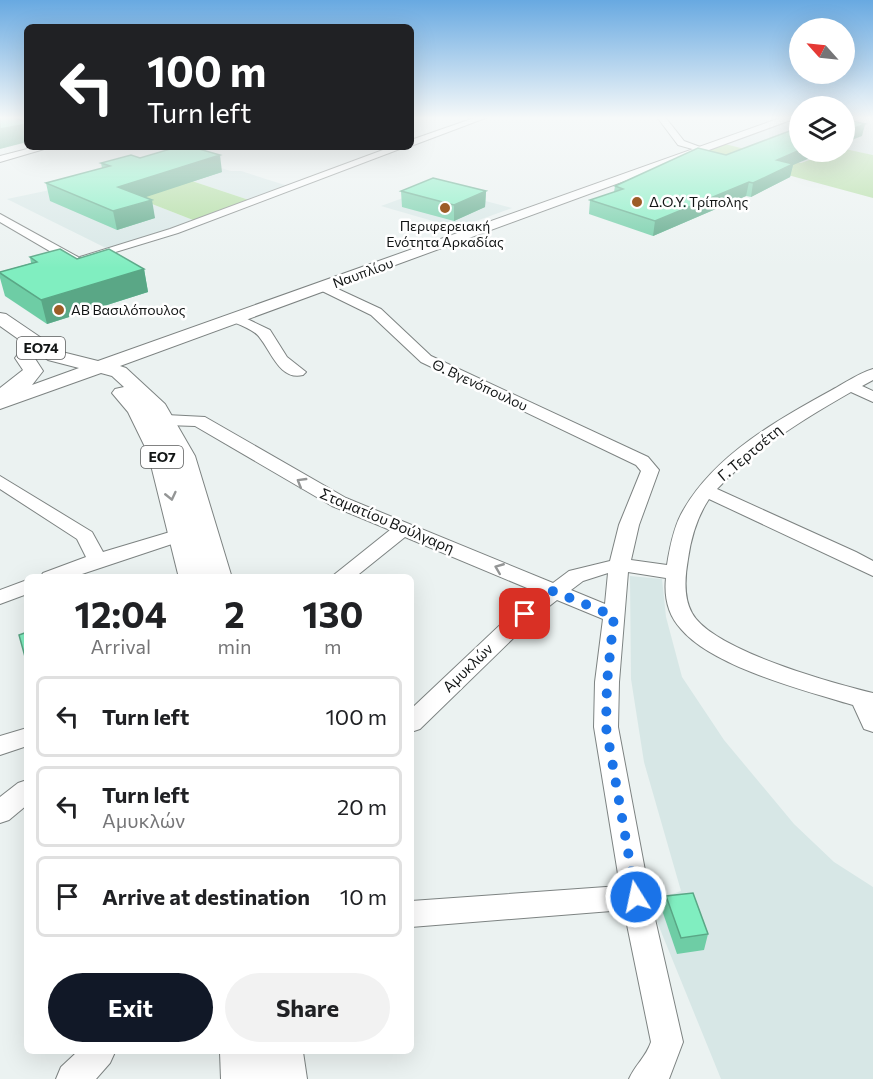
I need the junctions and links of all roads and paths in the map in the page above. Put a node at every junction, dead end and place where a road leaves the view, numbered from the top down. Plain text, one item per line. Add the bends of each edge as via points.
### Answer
1 (345, 167) edge
2 (644, 167) edge
3 (646, 167) edge
4 (0, 217) edge
5 (74, 260) junction
6 (54, 266) edge
7 (325, 287) junction
8 (0, 318) edge
9 (237, 318) junction
10 (0, 339) edge
11 (159, 346) junction
12 (25, 358) junction
13 (83, 369) junction
14 (298, 372) dead end
15 (873, 374) edge
16 (850, 386) junction
17 (146, 394) junction
18 (2, 397) edge
19 (873, 397) edge
20 (166, 420) junction
21 (0, 481) edge
22 (706, 491) junction
23 (403, 529) junction
24 (180, 535) junction
25 (97, 560) junction
26 (619, 566) junction
27 (873, 570) edge
28 (676, 573) junction
29 (61, 574) edge
30 (192, 574) edge
31 (218, 574) edge
32 (345, 574) edge
33 (24, 587) edge
34 (553, 591) junction
35 (0, 597) edge
36 (614, 616) junction
37 (868, 701) edge
38 (414, 720) edge
39 (873, 723) edge
40 (24, 738) edge
41 (0, 746) edge
42 (24, 792) edge
43 (0, 812) edge
44 (636, 897) junction
45 (414, 914) edge
46 (97, 1054) edge
47 (241, 1054) edge
48 (282, 1054) edge
49 (73, 1079) edge
50 (243, 1079) edge
51 (285, 1079) edge
52 (646, 1079) edge

1 - 5 street via 183,228
2 - 13 main road, Ναυπλίου
3 - 7 main road, Ναυπλίου
4 - 5 street
5 - 6 street
7 - 9 main road, Ναυπλίου
7 - 26 street, Θ. Βγενόπουλου via 376,312 426,359 648,465 650,475 629,525
8 - 13 main road, ΕΟ74 via 50,354
9 - 11 main road, Ναυπλίου
9 - 14 street via 265,333 281,360
10 - 12 main road, ΕΟ74
11 - 13 main road, Ναυπλίου
11 - 17 main road via 143,366
12 - 13 main road, ΕΟ74
12 - 18 main road via 33,371
13 - 17 main road, ΕΟ7 via 119,372
13 - 18 main road, Ναυπλίου
13 -> 24 main road, ΕΟ7 via 116,388 141,414 163,459
15 - 16 street, Γ. Τερτσέτη
16 - 19 street
16 - 22 street, Γ. Τερτσέτη via 786,423
17 - 20 main road, ΕΟ7
23 -> 20 street, Σταματίου Βούλγαρη via 331,498 199,422
20 - 31 main road, ΕΟ7 via 184,456
21 - 25 street via 85,536
22 - 27 street
22 - 28 street, Γ. Τερτσέτη via 685,530
23 - 32 street
34 -> 23 street, Σταματίου Βούλγαρη
24 - 25 street
24 - 30 main road, ΕΟ7
25 - 29 street
26 - 28 street, Αμυκλών
26 - 34 street, Αμυκλών via 586,572
26 - 36 street
28 - 37 street via 678,608 690,627 714,645
33 - 35 street
34 - 36 street, Σταματίου Βούλγαρη
34 - 38 street, Αμυκλών
36 - 44 street via 606,727
37 - 39 street
40 - 41 street
42 - 43 street
44 - 45 street
44 - 52 street via 667,1042 659,1066
46 - 49 street
47 - 50 main road
48 - 51 main road

